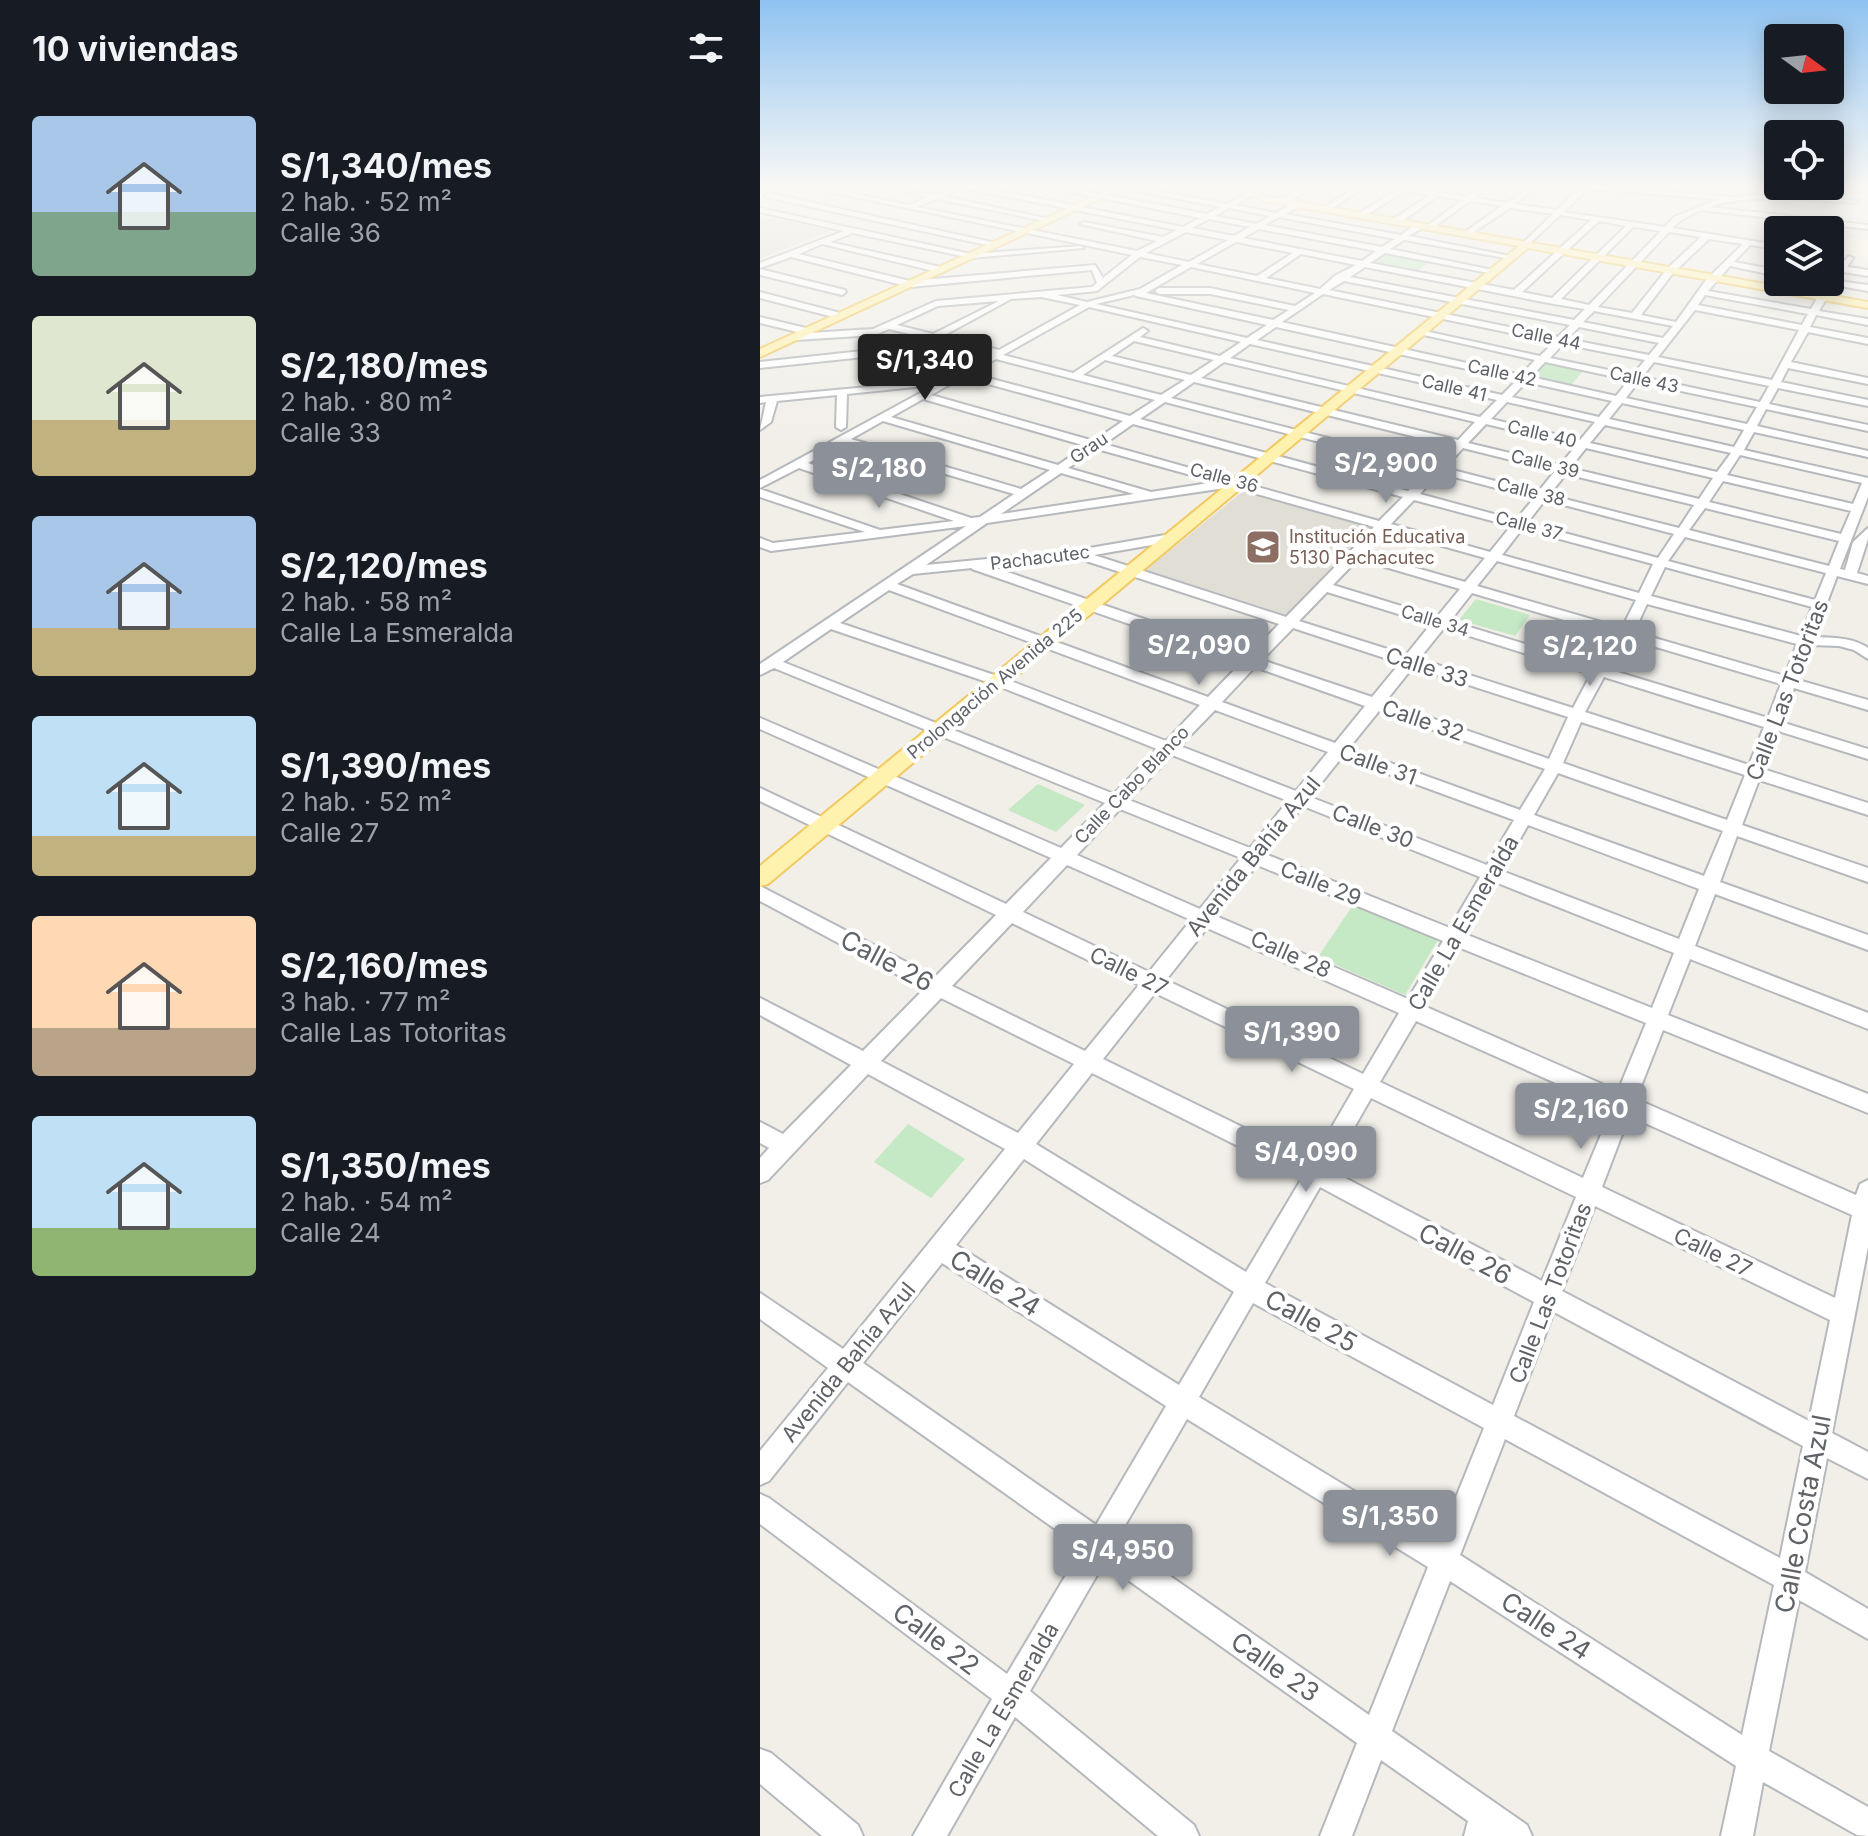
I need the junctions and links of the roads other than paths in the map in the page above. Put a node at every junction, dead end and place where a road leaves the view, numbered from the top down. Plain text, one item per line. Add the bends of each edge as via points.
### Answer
1 (765, 271) edge
2 (852, 271) edge
3 (940, 271) edge
4 (1059, 271) edge
5 (1096, 271) edge
6 (1117, 271) edge
7 (1180, 271) edge
8 (1218, 271) edge
9 (1271, 271) edge
10 (1348, 271) edge
11 (1399, 271) edge
12 (1494, 271) edge
13 (1541, 271) edge
14 (1584, 271) edge
15 (1626, 271) edge
16 (1656, 271) edge
17 (1671, 271) edge
18 (1721, 271) edge
19 (1669, 273) junction
20 (1868, 273) edge
21 (875, 277) junction
22 (1339, 277) junction
23 (787, 278) junction
24 (1258, 279) junction
25 (1844, 279) edge
26 (864, 282) dead end
27 (949, 282) junction
28 (1101, 283) junction
29 (910, 284) junction
30 (1844, 285) edge
31 (1477, 286) junction
32 (853, 287) dead end
33 (1764, 287) edge
34 (1764, 287) edge
35 (1868, 288) edge
36 (1704, 290) junction
37 (1319, 291) junction
38 (1844, 291) edge
39 (760, 292) edge
40 (842, 292) junction
41 (1136, 293) junction
42 (1516, 293) junction
43 (1041, 294) junction
44 (1824, 296) edge
45 (1839, 296) edge
46 (1843, 296) edge
47 (1013, 297) junction
48 (1460, 300) junction
49 (1073, 301) junction
50 (1554, 301) junction
51 (953, 302) junction
52 (1089, 305) junction
53 (809, 307) junction
54 (1868, 307) edge
55 (1294, 308) junction
56 (1591, 308) junction
57 (841, 316) junction
58 (1440, 316) junction
59 (1635, 316) junction
60 (760, 320) edge
61 (1159, 322) junction
62 (1868, 322) edge
63 (1272, 323) junction
64 (1576, 324) junction
65 (1679, 325) junction
66 (888, 326) junction
67 (807, 331) junction
68 (1420, 333) junction
69 (795, 337) junction
70 (937, 338) junction
71 (1133, 338) junction
72 (1247, 340) junction
73 (1560, 340) junction
74 (1666, 341) junction
75 (1868, 341) edge
76 (761, 351) edge
77 (1400, 351) junction
78 (994, 353) junction
79 (1104, 357) junction
80 (1221, 359) junction
81 (1542, 359) junction
82 (1652, 359) junction
83 (1785, 364) junction
84 (760, 365) edge
85 (1376, 370) junction
86 (951, 376) junction
87 (1075, 376) junction
88 (1524, 377) junction
89 (1192, 378) junction
90 (1635, 379) junction
91 (1868, 381) edge
92 (924, 383) junction
93 (1776, 384) junction
94 (1351, 390) junction
95 (760, 392) edge
96 (842, 393) junction
97 (922, 396) junction
98 (1162, 398) junction
99 (1620, 398) junction
100 (772, 399) junction
101 (1503, 399) junction
102 (760, 400) edge
103 (1868, 403) edge
104 (1765, 405) junction
105 (1326, 410) junction
106 (883, 418) junction
107 (1131, 419) junction
108 (1483, 420) junction
109 (1602, 421) junction
110 (760, 427) edge
111 (1752, 427) junction
112 (1868, 428) edge
113 (1299, 433) junction
114 (842, 434) junction
115 (1462, 443) junction
116 (1095, 444) junction
117 (1584, 444) junction
118 (1738, 451) junction
119 (1868, 454) edge
120 (1271, 456) junction
121 (799, 464) junction
122 (1058, 468) junction
123 (1564, 468) junction
124 (1438, 469) junction
125 (760, 471) edge
126 (1722, 476) junction
127 (1868, 481) edge
128 (1239, 482) junction
129 (760, 485) edge
130 (760, 493) edge
131 (1022, 493) junction
132 (1412, 494) junction
133 (1543, 495) junction
134 (1154, 496) junction
135 (1704, 503) junction
136 (1641, 504) junction
137 (1858, 509) junction
138 (977, 521) junction
139 (1384, 523) junction
140 (1520, 523) junction
141 (1685, 531) junction
142 (883, 533) junction
143 (1171, 538) junction
144 (1860, 539) edge
145 (765, 544) edge
146 (1078, 554) junction
147 (1355, 554) junction
148 (1494, 554) junction
149 (1661, 562) junction
150 (977, 566) junction
151 (908, 571) junction
152 (1131, 571) junction
153 (1841, 574) junction
154 (1868, 580) edge
155 (887, 585) junction
156 (1323, 586) junction
157 (1466, 587) junction
158 (1868, 595) edge
159 (1645, 599) junction
160 (1090, 605) junction
161 (1819, 605) junction
162 (1289, 621) junction
163 (1438, 622) junction
164 (829, 624) junction
165 (1626, 634) junction
166 (1803, 641) junction
167 (1045, 642) junction
168 (1868, 655) edge
169 (1250, 661) junction
170 (1408, 661) junction
171 (766, 667) edge
172 (1600, 671) junction
173 (998, 681) junction
174 (1790, 683) junction
175 (1211, 702) junction
176 (1375, 704) junction
177 (1868, 705) edge
178 (1576, 716) junction
179 (760, 723) edge
180 (1773, 725) junction
181 (939, 729) junction
182 (1169, 748) junction
183 (1338, 750) junction
184 (1868, 754) edge
185 (1554, 766) junction
186 (1755, 773) junction
187 (883, 776) junction
188 (760, 794) edge
189 (1300, 798) junction
190 (1117, 801) junction
191 (1868, 809) edge
192 (1524, 817) junction
193 (824, 825) junction
194 (1733, 828) junction
195 (1253, 856) junction
196 (1063, 857) junction
197 (1492, 872) junction
198 (1868, 875) edge
199 (760, 878) edge
200 (1710, 885) junction
201 (760, 893) edge
202 (1009, 913) junction
203 (1205, 917) junction
204 (1454, 937) junction
205 (1868, 943) edge
206 (1685, 949) junction
207 (1152, 982) junction
208 (938, 988) junction
209 (760, 1006) edge
210 (1413, 1008) junction
211 (1658, 1019) junction
212 (1868, 1021) edge
213 (865, 1063) junction
214 (1088, 1063) junction
215 (1367, 1086) junction
216 (1624, 1104) junction
217 (1868, 1104) edge
218 (760, 1132) edge
219 (785, 1146) junction
220 (1021, 1146) junction
221 (760, 1173) edge
222 (1316, 1174) junction
223 (1589, 1193) junction
224 (1866, 1200) edge
225 (939, 1248) junction
226 (1250, 1288) junction
227 (1548, 1298) junction
228 (760, 1305) edge
229 (1843, 1314) junction
230 (846, 1365) junction
231 (1183, 1402) junction
232 (1498, 1423) junction
233 (1818, 1439) junction
234 (1868, 1466) edge
235 (760, 1472) edge
236 (760, 1507) edge
237 (1100, 1544) junction
238 (1444, 1561) junction
239 (1789, 1578) junction
240 (1868, 1625) edge
241 (1011, 1695) junction
242 (1375, 1737) junction
243 (1753, 1759) junction
244 (760, 1764) edge
245 (1868, 1824) edge
246 (1483, 1826) edge
247 (847, 1836) edge
248 (929, 1836) edge
249 (1183, 1836) edge
250 (1336, 1836) edge
251 (1516, 1836) edge
252 (1737, 1836) edge

1 - 23 street
2 - 21 street
3 - 29 main road
4 - 27 street
5 - 28 street
6 - 28 street
7 - 41 street
8 - 24 street, Calle 44
9 - 24 street
10 - 22 street, Grau
11 - 31 street
12 - 31 main road, Prolongación Avenida 225
13 - 42 street
14 - 50 street
15 - 56 street, Calle Cabo Blanco
16 - 19 main road
17 - 19 street
18 - 36 street, Avenida Bahía Azul
19 - 36 main road
19 - 59 street
20 - 25 street
21 - 26 street
21 - 29 street
22 - 37 street, Grau
22 - 48 street
23 - 39 street
23 - 40 street
24 - 37 street, Calle 44
27 - 29 street
27 - 51 street
28 - 43 street via 1094,289
29 - 57 main road
30 - 35 street
31 - 42 street
31 - 48 main road, Prolongación Avenida 225
32 - 40 street
33 - 36 main road
34 - 36 street
36 - 65 street, Avenida Bahía Azul
37 - 55 street, Grau
37 - 58 street, Calle 44
38 - 54 main road
39 - 53 street
40 - 53 street
41 - 52 street
41 - 55 street via 1210,291
41 - 63 street, Calle 42
42 - 50 street
43 - 47 street
43 - 49 street, Calle 41
44 - 83 street, Calle La Esmeralda
45 - 75 street
46 - 62 street
47 - 51 street
47 - 70 street
48 - 58 main road, Prolongación Avenida 225
48 - 64 street
49 - 52 street, Calle 41
49 - 78 street
50 - 56 street
51 - 66 street
52 - 61 street, Calle 41
52 - 78 street
53 - 57 street
55 - 63 street, Grau
56 - 59 street
56 - 64 street, Calle Cabo Blanco
57 - 67 main road
58 - 68 main road, Prolongación Avenida 225
58 - 73 street, Calle 44
59 - 65 street
60 - 67 street
61 - 71 street
61 - 72 street, Calle 41
63 - 72 street, Grau
63 - 77 street, Calle 42
64 - 73 street, Calle Cabo Blanco
64 - 74 street
65 - 74 street, Avenida Bahía Azul
66 - 69 street via 869,333
66 - 70 street, Calle 38
67 - 69 main road
68 - 77 main road, Prolongación Avenida 225
68 - 81 street, Calle 43
69 - 76 main road
70 - 78 street, Calle 38
70 - 84 street via 893,353
71 - 79 street
71 - 80 street, Calle 40
72 - 80 street, Grau
72 - 85 street, Calle 41
73 - 81 street, Calle Cabo Blanco
73 - 82 street, Calle 44
74 - 82 street, Avenida Bahía Azul
77 - 85 main road, Prolongación Avenida 225
77 - 88 street, Calle 42
78 - 86 street
78 - 86 street
78 - 87 street, Calle 38
79 - 87 street
79 - 89 street, Calle 39
80 - 89 street, Grau
80 - 94 street, Calle 40
81 - 88 street, Calle Cabo Blanco
81 - 90 street, Calle 43
82 - 90 street, Avenida Bahía Azul
82 - 93 street, Calle 44
83 - 91 street
83 - 93 street, Calle La Esmeralda
85 - 94 main road, Prolongación Avenida 225
85 - 101 street, Calle 41
86 - 92 street
86 - 95 street
86 - 97 street
86 - 107 street, Calle 37
87 - 98 street, Calle 38
88 - 99 street, Calle 42
88 - 101 street, Calle Cabo Blanco
89 - 98 street, Grau
89 - 105 street, Calle 39
90 - 99 street, Avenida Bahía Azul
90 - 104 street, Calle 43
92 - 96 street
92 - 114 street
93 - 103 street, Calle 44
93 - 104 street, Calle La Esmeralda
94 - 105 main road, Prolongación Avenida 225
94 - 108 street, Calle 40
96 - 100 street
96 - 114 street
97 - 106 street
97 - 116 street, Calle 36
98 - 107 street, Grau
98 - 113 street, Calle 38
99 - 109 street, Avenida Bahía Azul
99 - 111 street, Calle 42
100 - 102 street
100 - 110 street
101 - 108 street, Calle Cabo Blanco
101 - 109 street, Calle 41
104 - 111 street, Calle La Esmeralda
104 - 112 street, Calle 43
105 - 113 main road, Prolongación Avenida 225
105 - 115 street, Calle 39
106 - 114 street
106 - 122 street
107 - 116 street, Grau
107 - 120 street, Calle 37
108 - 115 street, Calle Cabo Blanco
108 - 117 street, Calle 40
109 - 117 street, Avenida Bahía Azul
109 - 118 street, Calle 41
111 - 118 street, Calle La Esmeralda
111 - 119 street, Calle 42
113 - 120 main road, Prolongación Avenida 225
113 - 124 street, Calle 38
114 - 121 street
114 - 125 street
114 - 131 street
115 - 123 street, Calle 39
115 - 124 street, Calle Cabo Blanco
116 - 122 street, Grau
116 - 128 street, Calle 36
117 - 123 street, Avenida Bahía Azul
117 - 126 street, Calle 40
118 - 126 street, Calle La Esmeralda
118 - 127 street, Calle 41
120 - 128 main road, Prolongación Avenida 225
120 - 132 street, Calle 37
121 - 129 street
121 - 138 street
122 - 131 street, Grau
122 - 134 street
123 - 133 street, Avenida Bahía Azul
123 - 136 street, Calle 39
124 - 132 street, Calle Cabo Blanco
124 - 133 street, Calle 38
126 - 135 street, Calle La Esmeralda
126 - 137 street, Calle 40
127 - 137 street, Calle Las Totoritas
128 - 134 street
128 - 139 street, Calle 36
128 - 143 main road, Prolongación Avenida 225
130 - 142 street
131 - 138 street, Grau
132 - 139 street, Calle Cabo Blanco
132 - 140 street, Calle 37
133 - 136 street, Calle 38
133 - 140 street, Avenida Bahía Azul
134 - 138 street
135 - 136 street, Calle 39
135 - 141 street, Calle La Esmeralda
135 - 144 street, Calle 39
136 - 141 street, Calle 38
137 - 144 street, Calle Las Totoritas
138 - 142 street
138 - 151 street, Grau
139 - 147 street, Calle Cabo Blanco
139 - 148 street, Calle 36
140 - 148 street, Avenida Bahía Azul
140 - 149 street, Calle 37
141 - 149 street, Calle La Esmeralda
141 - 153 street, Calle 38
142 - 145 street
143 - 146 street, Pachacutec
143 - 152 main road, Prolongación Avenida 225
144 - 153 street, Calle Las Totoritas
146 - 150 street, Pachacutec
146 - 152 street, Calle 33
147 - 156 street, Calle Cabo Blanco
147 - 157 street
148 - 157 street, Avenida Bahía Azul
148 - 159 street, Calle 36
149 - 159 street, Calle La Esmeralda
149 - 161 street, Calle 37
150 - 151 street, Pachacutec
150 - 160 street, Calle 32
151 - 155 street, Grau
152 - 160 main road, Prolongación Avenida 225
152 - 162 street, Calle 33
153 - 154 street, Calle 38
153 - 158 street
153 - 161 street, Calle Las Totoritas
155 - 164 street, Grau
155 - 167 street, Calle 31
156 - 162 street, Calle Cabo Blanco
156 - 163 street, Calle 34
157 - 163 street, Avenida Bahía Azul
157 - 165 street
159 - 165 street, Calle La Esmeralda
159 - 166 street, Calle 36
160 - 167 main road, Prolongación Avenida 225
160 - 169 street, Calle 32
161 - 166 street, Calle Las Totoritas
162 - 169 street, Calle Cabo Blanco
162 - 170 street, Calle 33
163 - 170 street, Avenida Bahía Azul
163 - 172 street, Calle 34
164 - 171 street, Grau
164 - 173 street, Calle 30
165 - 172 street, Calle La Esmeralda
165 - 174 street
166 - 168 street, Calle 36 via 1839,642
166 - 174 street, Calle Las Totoritas
167 - 173 main road, Prolongación Avenida 225
167 - 175 street, Calle 31
169 - 175 street, Calle Cabo Blanco
169 - 176 street, Calle 32
170 - 176 street, Avenida Bahía Azul
170 - 178 street, Calle 33
171 - 181 street, Calle 29
172 - 178 street, Calle La Esmeralda
172 - 180 street, Calle 34
173 - 181 main road, Prolongación Avenida 225
173 - 182 street, Calle 30
174 - 177 street
174 - 180 street, Calle Las Totoritas
175 - 182 street, Calle Cabo Blanco
175 - 183 street, Calle 31
176 - 183 street, Avenida Bahía Azul
176 - 185 street, Calle 32
178 - 185 street, Calle La Esmeralda
178 - 186 street, Calle 33
179 - 187 street, Calle 28
180 - 184 street, Calle 34
180 - 186 street, Calle Las Totoritas
181 - 187 main road, Prolongación Avenida 225
181 - 190 street, Calle 29
182 - 189 street, Calle 30
182 - 190 street, Calle Cabo Blanco
183 - 189 street, Avenida Bahía Azul
183 - 192 street, Calle 31
185 - 192 street, Calle La Esmeralda
185 - 194 street, Calle 32
186 - 191 street, Calle 33
186 - 194 street, Calle Las Totoritas
187 - 193 main road, Prolongación Avenida 225
187 - 196 street, Calle 28
188 - 193 street, Calle 27
189 - 195 street, Avenida Bahía Azul
189 - 197 street, Calle 30
190 - 195 street, Calle 29
190 - 196 street, Calle Cabo Blanco
192 - 197 street, Calle La Esmeralda
192 - 200 street, Calle 31
193 - 199 main road, Prolongación Avenida 225
193 - 202 street, Calle 27
194 - 198 street, Calle 32
194 - 200 street, Calle Las Totoritas
195 - 203 street, Avenida Bahía Azul
195 - 204 street, Calle 29
196 - 202 street, Calle Cabo Blanco
196 - 203 street, Calle 28
197 - 204 street, Calle La Esmeralda
197 - 206 street, Calle 30
200 - 205 street, Calle 31
200 - 206 street, Calle Las Totoritas
201 - 208 street, Calle 26
202 - 207 street, Calle 27
202 - 208 street, Calle Cabo Blanco
203 - 207 street, Avenida Bahía Azul
203 - 210 street, Calle 28
204 - 210 street, Calle La Esmeralda
204 - 211 street, Calle 29
206 - 211 street, Calle Las Totoritas
206 - 212 street, Calle 30
207 - 214 street, Avenida Bahía Azul
207 - 215 street, Calle 27
208 - 213 street, Calle Cabo Blanco
208 - 214 street, Calle 26
209 - 213 street, Calle 25
210 - 215 street, Calle La Esmeralda
210 - 216 street, Calle 28
211 - 216 street, Calle Las Totoritas
211 - 217 street, Calle 29
213 - 219 street, Calle Cabo Blanco
213 - 220 street, Calle 25
214 - 220 street, Avenida Bahía Azul
214 - 222 street, Calle 26
215 - 222 street, Calle La Esmeralda
215 - 223 street, Calle 27
216 - 223 street, Calle Las Totoritas
216 - 224 street, Calle 28
218 - 219 street
219 - 221 street, Calle Cabo Blanco
220 - 225 street, Avenida Bahía Azul
220 - 226 street, Calle 25
222 - 226 street, Calle La Esmeralda
222 - 227 street, Calle 26
223 - 227 street, Calle Las Totoritas
223 - 229 street, Calle 27
224 - 229 street, Calle Costa Azul
225 - 230 street, Avenida Bahía Azul
225 - 231 street, Calle 24
226 - 231 street, Calle La Esmeralda
226 - 232 street, Calle 25
227 - 232 street, Calle Las Totoritas
227 - 233 street, Calle 26
228 - 230 street, Calle 23
229 - 233 street, Calle Costa Azul
230 - 235 street, Avenida Bahía Azul
230 - 237 street, Calle 23
231 - 237 street, Calle La Esmeralda
231 - 238 street, Calle 24
232 - 238 street, Calle Las Totoritas
232 - 239 street, Calle 25
233 - 234 street, Calle 26
233 - 239 street, Calle Costa Azul
236 - 241 street, Calle 22
237 - 241 street, Calle La Esmeralda
237 - 242 street, Calle 23
238 - 242 street, Calle Las Totoritas
238 - 243 street, Calle 24
239 - 240 street, Calle 25
239 - 243 street, Calle Costa Azul
241 - 248 street, Calle La Esmeralda
241 - 249 street, Calle 22
242 - 246 street, Calle 23
242 - 250 street, Calle Las Totoritas
243 - 245 street, Calle 24
243 - 252 street, Calle Costa Azul
244 - 247 street
246 - 251 street, Calle 23

